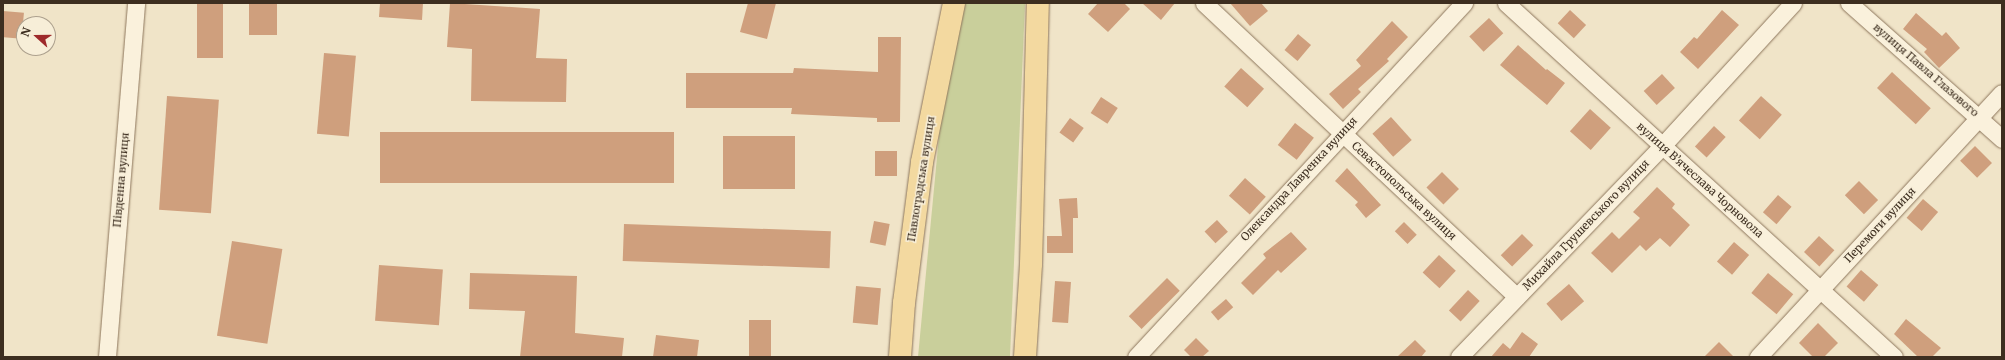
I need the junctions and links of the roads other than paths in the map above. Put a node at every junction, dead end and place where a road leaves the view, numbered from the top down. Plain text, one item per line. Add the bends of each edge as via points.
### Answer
1 (136, 3) edge
2 (954, 3) edge
3 (1038, 3) edge
4 (1204, 3) edge
5 (1464, 3) edge
6 (1506, 3) edge
7 (1793, 3) edge
8 (1849, 3) edge
9 (2002, 93) edge
10 (1980, 118) junction
11 (1342, 133) junction
12 (2002, 138) edge
13 (1662, 146) junction
14 (1822, 288) junction
15 (1517, 297) junction
16 (107, 357) edge
17 (900, 357) edge
18 (1025, 357) edge
19 (1136, 357) edge
20 (1459, 357) edge
21 (1758, 357) edge
22 (1894, 357) edge

1 - 16 street, Південна вулиця
2 - 17 main road, Павлоградська вулиця via 922,162 904,303
3 - 18 main road via 1032,264
4 - 11 street, Севастопольська вулиця
5 - 11 street, Олександра Лавренка вулиця
6 - 13 street, вулиця В’ячеслава Чорновола
7 - 13 street, Михайла Грушевського вулиця
8 - 10 street, вулиця Павла Глазового
9 - 10 street, Перемоги вулиця
10 - 12 street, вулиця Павла Глазового
10 - 14 street, Перемоги вулиця
11 - 15 street, Севастопольська вулиця
11 - 19 street, Олександра Лавренка вулиця
13 - 14 street, вулиця В’ячеслава Чорновола
13 - 15 street, Михайла Грушевського вулиця
14 - 21 street, Перемоги вулиця
14 - 22 street, вулиця В’ячеслава Чорновола
15 - 20 street, Михайла Грушевського вулиця

